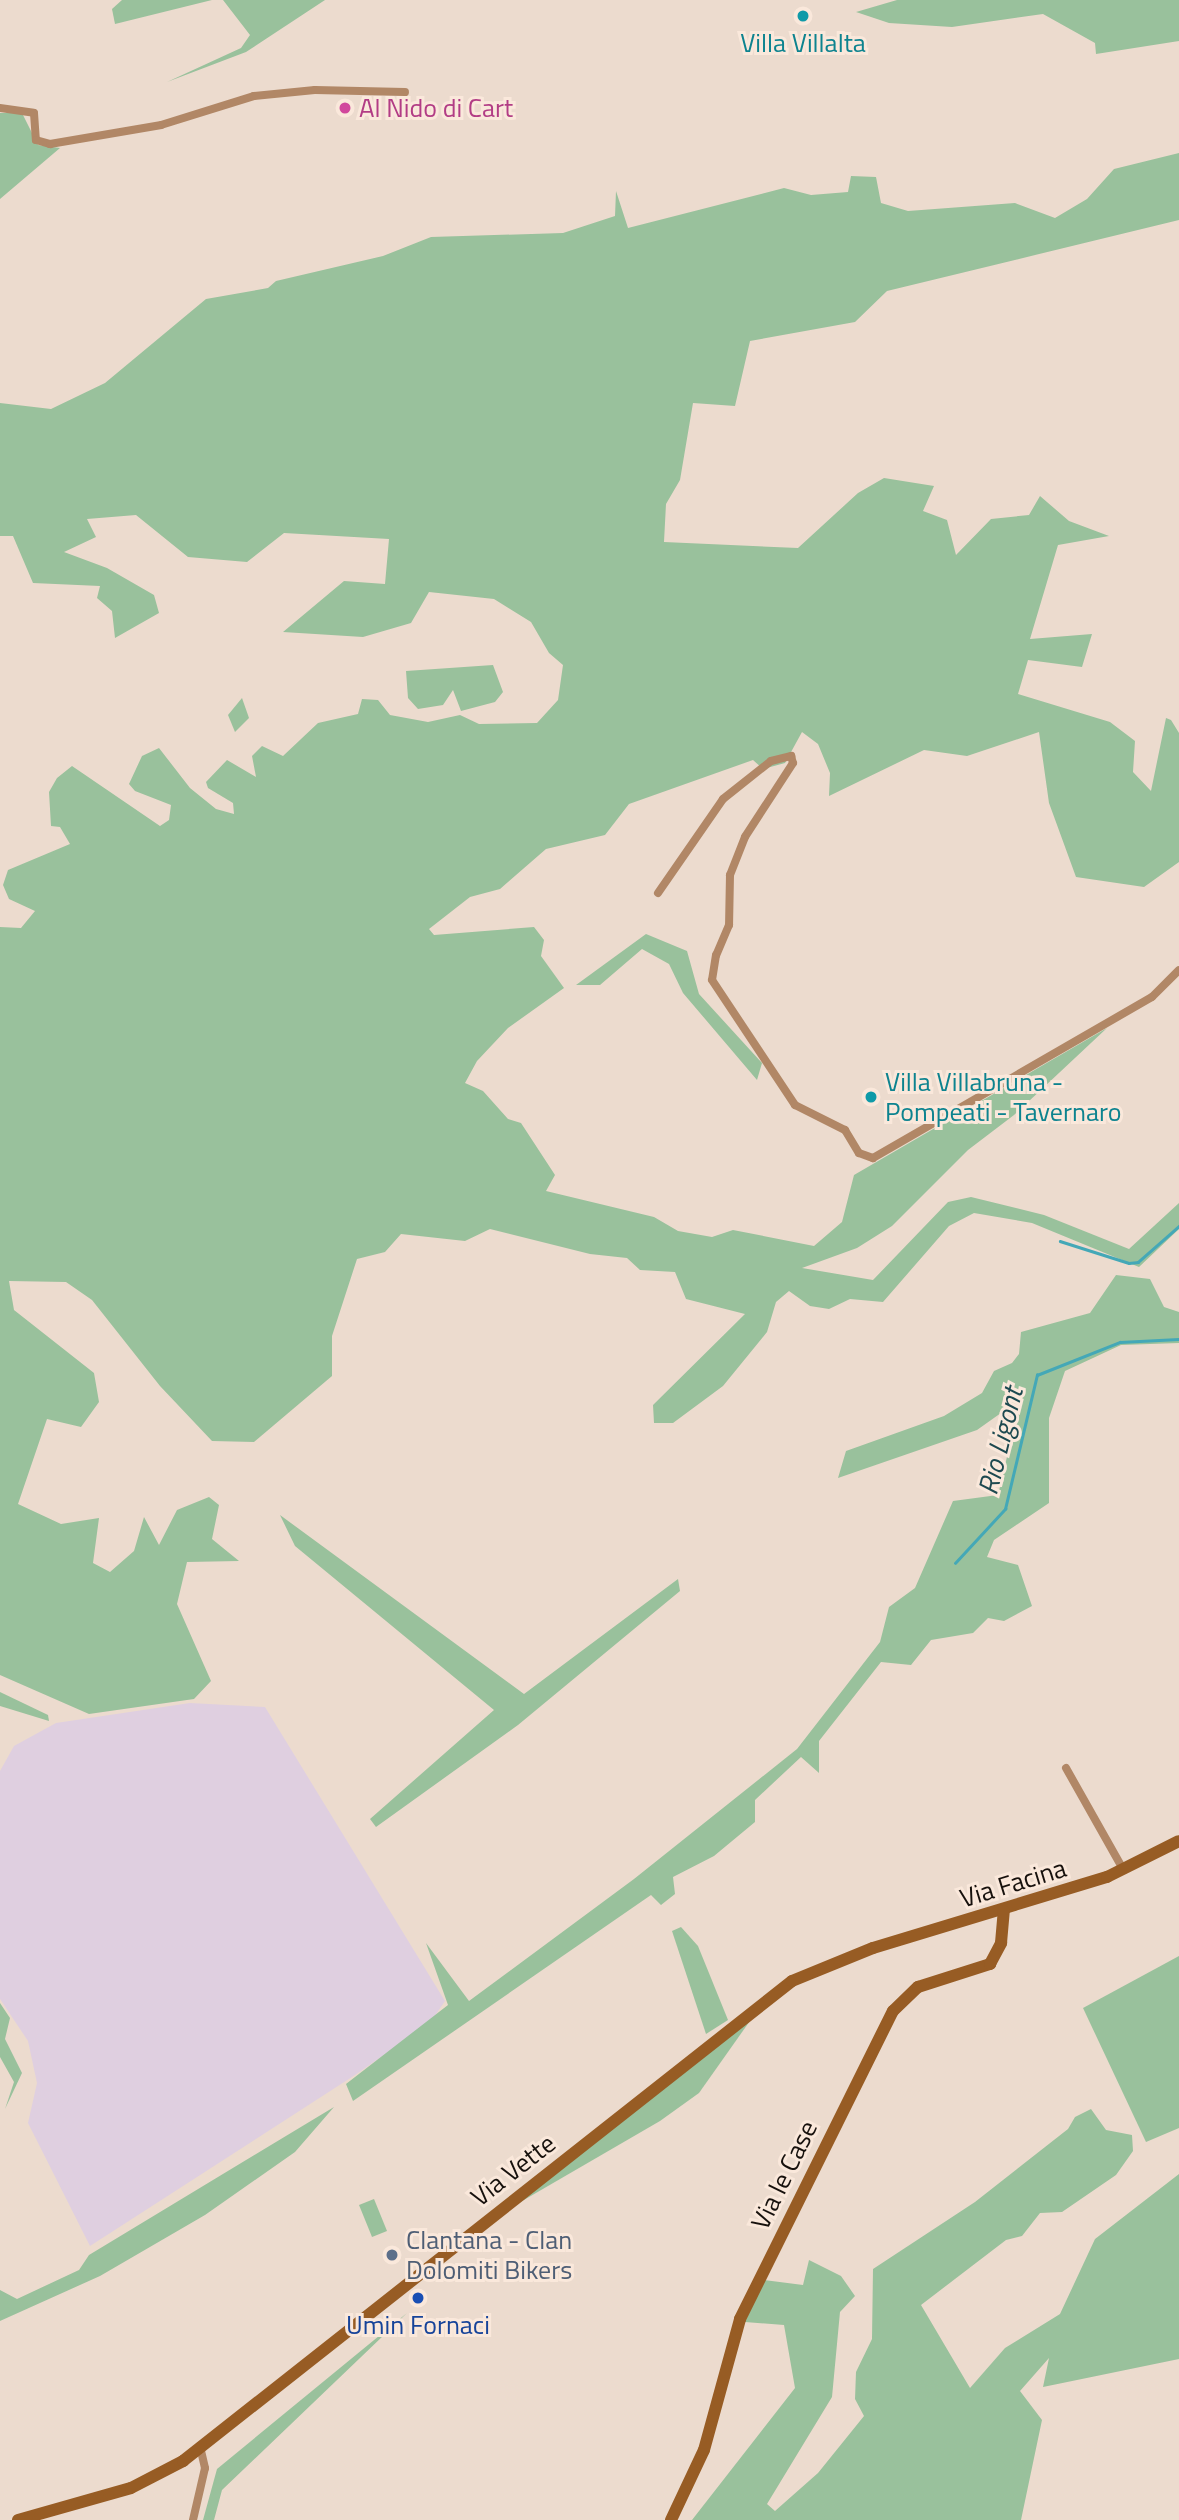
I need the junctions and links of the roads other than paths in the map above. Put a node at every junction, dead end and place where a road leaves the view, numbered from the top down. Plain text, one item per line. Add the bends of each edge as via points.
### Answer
1 (405, 92) dead end
2 (0, 108) edge
3 (658, 893) dead end
4 (1179, 970) edge
5 (1066, 1768) dead end
6 (1179, 1841) edge
7 (1123, 1869) junction
8 (1004, 1911) junction
9 (856, 1954) joint
10 (200, 2446) junction
11 (18, 2520) edge
12 (193, 2520) edge
13 (671, 2520) edge

1 - 2 street via 315,90 254,96 161,125 50,144 36,140 34,113
3 - 4 street via 723,799 771,761 791,756 793,762 745,837 730,875 729,925 712,981 795,1105 845,1130 859,1153 873,1158 1152,997
5 - 7 street
6 - 7 main road, Via Facina
7 - 8 main road, Via Facina
8 - 9 main road, Via Facina
8 - 13 main road, Via le Case via 1001,1943 990,1964 918,1986 893,2011 740,2319 704,2450
9 - 10 main road, Via Vette via 771,1995
10 - 11 main road, Via Vette via 170,2469 131,2488
10 - 12 street via 205,2468

